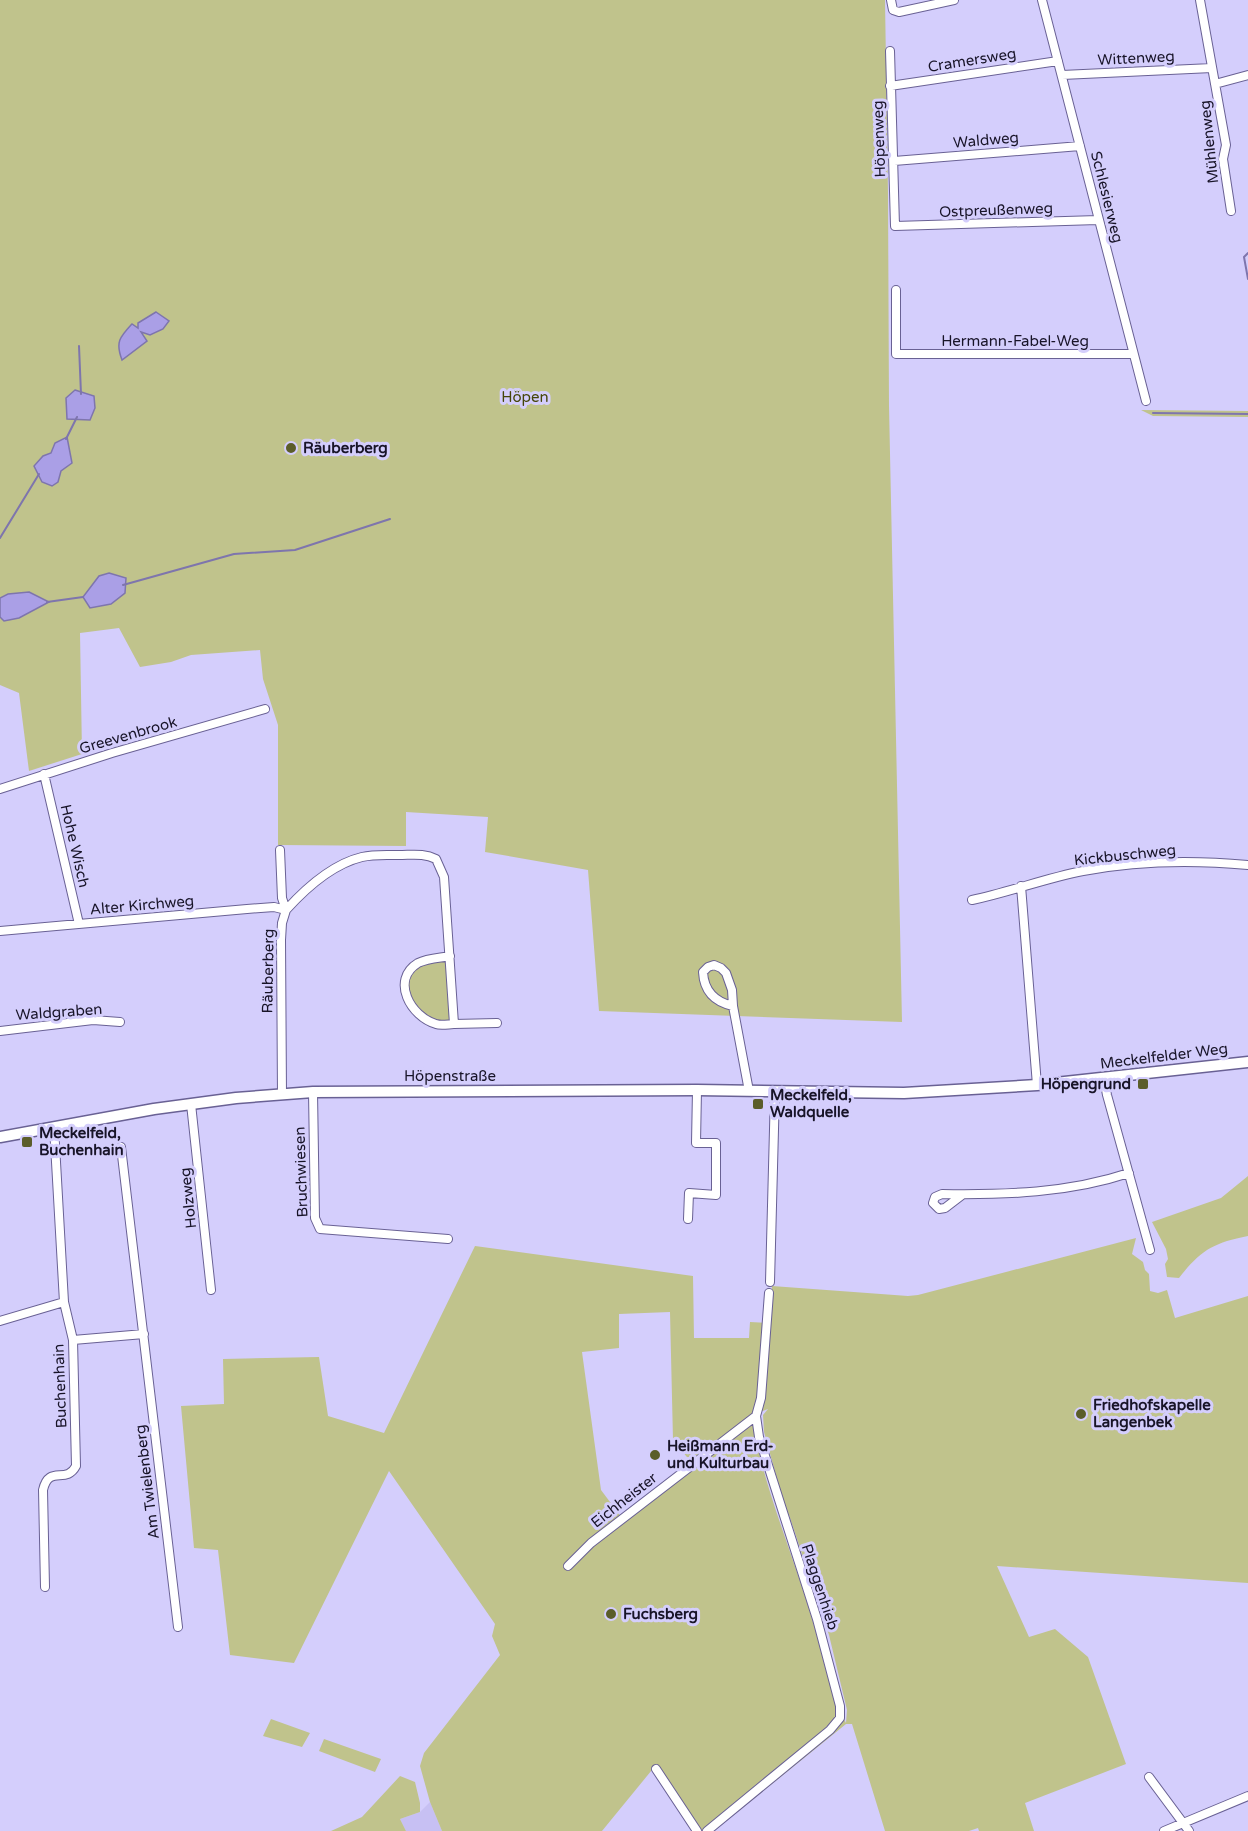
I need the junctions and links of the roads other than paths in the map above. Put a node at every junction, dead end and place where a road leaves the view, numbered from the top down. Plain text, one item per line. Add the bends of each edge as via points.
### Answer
1 (891, 0) edge
2 (954, 0) edge
3 (1042, 0) edge
4 (1200, 0) edge
5 (890, 51) dead end
6 (1058, 61) junction
7 (1212, 68) junction
8 (1062, 75) junction
9 (1248, 75) edge
10 (1215, 84) junction
11 (890, 86) junction
12 (1080, 146) junction
13 (894, 161) junction
14 (1231, 210) dead end
15 (1098, 220) junction
16 (895, 226) joint
17 (896, 290) dead end
18 (1133, 354) junction
19 (1146, 401) dead end
20 (265, 709) dead end
21 (44, 774) junction
22 (0, 789) edge
23 (280, 850) dead end
24 (1248, 865) edge
25 (1021, 886) junction
26 (972, 900) dead end
27 (285, 910) junction
28 (79, 924) junction
29 (0, 931) edge
30 (450, 956) junction
31 (733, 1006) junction
32 (120, 1022) dead end
33 (497, 1023) dead end
34 (454, 1024) junction
35 (0, 1031) edge
36 (1248, 1062) edge
37 (1104, 1078) junction
38 (1037, 1085) junction
39 (697, 1090) junction
40 (749, 1091) junction
41 (775, 1091) junction
42 (313, 1092) junction
43 (904, 1093) joint
44 (282, 1095) junction
45 (191, 1104) junction
46 (54, 1127) junction
47 (0, 1137) edge
48 (121, 1147) dead end
49 (1129, 1173) junction
50 (962, 1195) dead end
51 (688, 1219) dead end
52 (448, 1239) dead end
53 (1150, 1250) dead end
54 (770, 1282) dead end
55 (211, 1290) dead end
56 (769, 1293) dead end
57 (64, 1302) junction
58 (0, 1321) edge
59 (144, 1334) junction
60 (73, 1340) junction
61 (756, 1416) junction
62 (568, 1566) dead end
63 (45, 1587) dead end
64 (178, 1627) dead end
65 (656, 1769) dead end
66 (1149, 1777) dead end
67 (1248, 1796) edge
68 (1183, 1822) junction
69 (697, 1831) edge
70 (707, 1831) edge
71 (1164, 1831) edge
72 (1189, 1831) edge

1 - 2 street via 893,10 899,12
3 - 6 street, Schlesierweg
4 - 7 street, Mühlenweg
5 - 11 street, Höpenweg
6 - 8 street, Schlesierweg
6 - 11 street, Cramersweg
7 - 8 street, Wittenweg
7 - 10 street, Mühlenweg
8 - 12 street, Schlesierweg
9 - 10 street
10 - 14 street, Mühlenweg via 1226,145 1223,159
11 - 13 street, Höpenweg
12 - 13 street, Waldweg
12 - 15 street, Schlesierweg
13 - 16 street, Höpenweg
15 - 16 street, Ostpreußenweg
15 - 18 street, Schlesierweg
17 - 18 street, Hermann-Fabel-Weg via 896,354
18 - 19 street, Schlesierweg
20 - 21 street, Greevenbrook
21 - 22 street, Greevenbrook
21 - 28 street, Hohe Wisch
23 - 27 street, Räuberberg
24 - 25 street, Kickbuschweg via 1212,861 1141,864 1084,871
25 - 26 street, Kickbuschweg
25 - 38 street
27 - 28 street, Alter Kirchweg via 247,909
27 - 30 street via 314,883 346,862 377,855 426,855 436,859 444,877
27 - 44 street, Räuberberg via 281,940
28 - 29 street, Alter Kirchweg
30 - 34 street
30 - 34 street via 417,964 405,982 406,999 424,1018 437,1024
31 - 31 street via 726,973 714,965 708,967 703,972 711,994
31 - 40 street
32 - 35 street, Waldgraben via 93,1020
33 - 34 street
36 - 37 main road, Meckelfelder Weg
37 - 38 main road, Meckelfelder Weg
37 - 49 street
38 - 43 main road, Meckelfelder Weg
39 - 40 main road, Höpenstraße
39 - 42 main road, Höpenstraße
39 - 51 street via 696,1143 716,1143 716,1195 689,1193
40 - 41 main road, Höpenstraße
41 - 43 main road, Höpenstraße
41 - 54 street
42 - 44 main road, Höpenstraße
42 - 52 street, Bruchwiesen via 315,1218 320,1229
44 - 45 main road, Höpenstraße
45 - 46 main road, Höpenstraße
45 - 55 street, Holzweg
46 - 47 main road, Höpenstraße
46 - 57 street, Buchenhain
48 - 59 street, Am Twielenberg
49 - 50 street via 1063,1188
49 - 53 street
56 - 61 street, Plaggenhieb via 761,1398
57 - 58 street
57 - 60 street, Buchenhain
59 - 60 street
59 - 64 street, Am Twielenberg
60 - 63 street, Buchenhain via 76,1466 67,1475 45,1480
61 - 62 street, Eichheister via 591,1543
61 - 70 street, Plaggenhieb via 759,1437 817,1619 840,1718 831,1730
65 - 69 street
66 - 68 street
67 - 68 street
68 - 71 street
68 - 72 street

